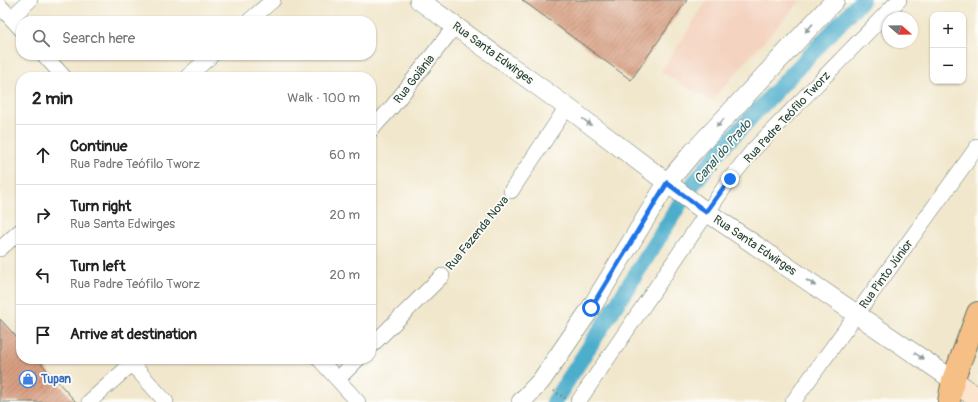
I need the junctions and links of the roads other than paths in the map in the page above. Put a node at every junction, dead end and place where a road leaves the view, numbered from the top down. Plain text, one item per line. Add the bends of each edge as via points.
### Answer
1 (30, 0) edge
2 (273, 0) edge
3 (419, 0) edge
4 (835, 0) edge
5 (899, 0) edge
6 (0, 6) edge
7 (255, 16) edge
8 (11, 18) junction
9 (16, 24) edge
10 (455, 26) junction
11 (49, 60) edge
12 (206, 60) edge
13 (59, 72) edge
14 (193, 72) edge
15 (567, 106) junction
16 (376, 124) edge
17 (978, 146) edge
18 (669, 184) junction
19 (511, 191) road end
20 (702, 209) junction
21 (16, 235) edge
22 (0, 249) edge
23 (442, 276) road end
24 (978, 313) edge
25 (858, 314) junction
26 (376, 341) edge
27 (131, 364) edge
28 (136, 364) edge
29 (324, 364) edge
30 (353, 364) edge
31 (338, 379) junction
32 (953, 380) junction
33 (978, 399) edge
34 (89, 402) edge
35 (166, 402) edge
36 (358, 402) edge
37 (521, 402) edge
38 (574, 402) edge
39 (792, 402) edge
40 (949, 402) edge

1 - 8 street
2 - 7 street
3 - 10 street, Rua Santa Edwirges
4 -> 18 street via 693,152
5 - 20 street, Rua Padre Teófilo Tworz via 754,149
6 - 8 street
8 - 9 street
10 - 15 street, Rua Santa Edwirges
10 - 16 street, Rua Goiânia
11 - 13 street
12 - 14 street
15 -> 18 street, Rua Santa Edwirges
15 - 19 street, Rua Fazenda Nova
17 - 25 street, Rua Pinto Júnior
18 - 20 street, Rua Santa Edwirges
18 - 37 street via 591,308 541,381
20 -> 25 street, Rua Santa Edwirges
20 - 38 street, Rua Padre Teófilo Tworz
21 - 22 street
23 - 26 street, Rua Fazenda Nova
24 - 32 highway
25 -> 32 street, Rua Santa Edwirges
25 - 39 street, Rua Pinto Júnior
27 - 34 street
28 - 35 street
29 - 31 street
30 - 31 street
31 - 36 street
32 - 33 main road, Rua Santa Edwirges
32 - 40 highway

